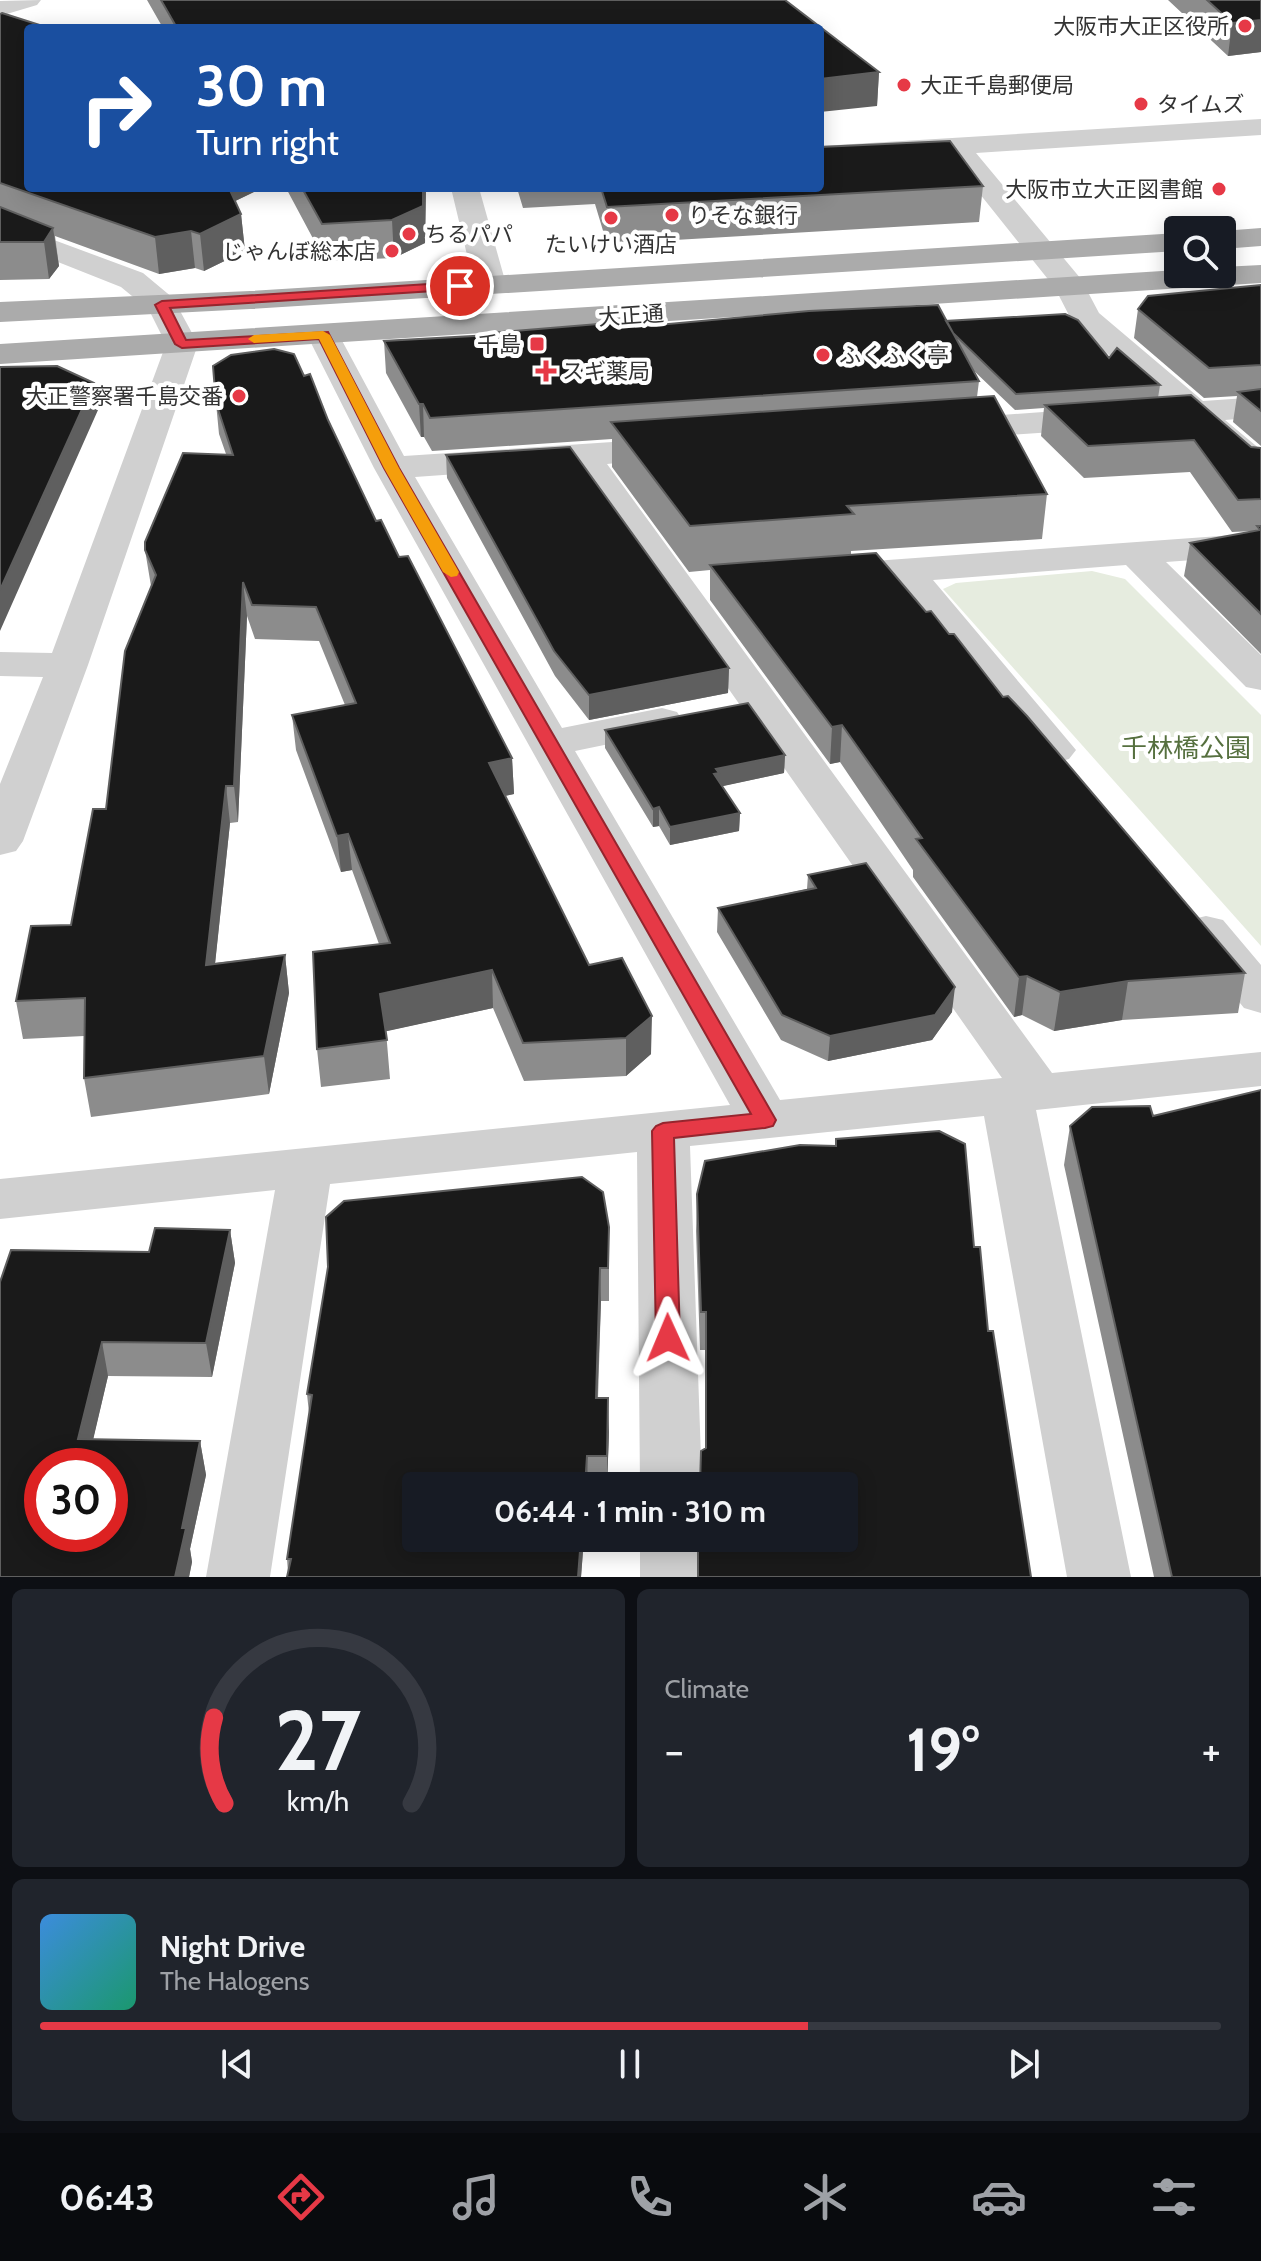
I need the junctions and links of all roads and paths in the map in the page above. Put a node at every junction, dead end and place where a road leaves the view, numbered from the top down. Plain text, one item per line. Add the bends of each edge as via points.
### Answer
1 (29, 0) edge
2 (0, 9) edge
3 (1261, 127) edge
4 (956, 146) junction
5 (824, 154) edge
6 (466, 192) edge
7 (0, 229) edge
8 (1261, 237) edge
9 (1236, 239) edge
10 (1164, 243) edge
11 (1041, 251) junction
12 (1261, 274) edge
13 (490, 284) junction
14 (1070, 286) junction
15 (162, 305) junction
16 (0, 312) edge
17 (323, 335) junction
18 (182, 344) junction
19 (0, 354) edge
20 (1261, 407) edge
21 (1194, 412) junction
22 (911, 432) edge
23 (707, 446) edge
24 (582, 455) junction
25 (392, 468) junction
26 (1261, 468) edge
27 (1261, 544) edge
28 (1135, 553) junction
29 (904, 570) junction
30 (797, 578) edge
31 (721, 584) edge
32 (675, 588) junction
33 (0, 664) edge
34 (68, 665) junction
35 (1261, 678) edge
36 (759, 703) junction
37 (548, 743) junction
38 (1077, 778) edge
39 (0, 841) edge
40 (1179, 900) edge
41 (1261, 997) edge
42 (1261, 1069) edge
43 (1023, 1095) junction
44 (765, 1120) junction
45 (663, 1131) junction
46 (306, 1168) junction
47 (0, 1199) edge
48 (671, 1472) edge
49 (672, 1552) edge
50 (238, 1577) edge
51 (672, 1577) edge
52 (1099, 1577) edge

1 - 2 street
3 - 4 street
4 - 5 street
4 - 11 street
6 - 13 street
7 - 15 street via 132,280
8 - 9 main road
10 - 11 main road, 大正通
11 - 13 main road, 大正通
11 - 14 street
12 - 14 main road, 大正通
13 - 15 main road, 大正通
14 - 17 main road, 大正通
14 - 21 street via 1085,318
15 - 16 main road, 大正通
15 - 18 street
17 - 18 main road, 大正通
17 - 25 street
18 - 19 main road, 大正通
18 - 34 street
20 - 21 street
21 - 22 street
21 - 26 street
23 - 24 street
24 - 25 street
24 - 32 street
25 - 37 street
27 - 28 street
28 - 29 street
28 - 35 street
29 - 30 street
29 - 38 street
31 - 32 street
32 - 36 street
33 - 34 street
34 - 39 street
36 - 37 street
36 - 43 street
37 - 44 street
40 - 41 street
42 - 43 street
43 - 44 street
43 - 52 street
44 - 45 street
45 - 46 street
45 - 48 street
46 - 47 street
46 - 50 street
49 - 51 street

